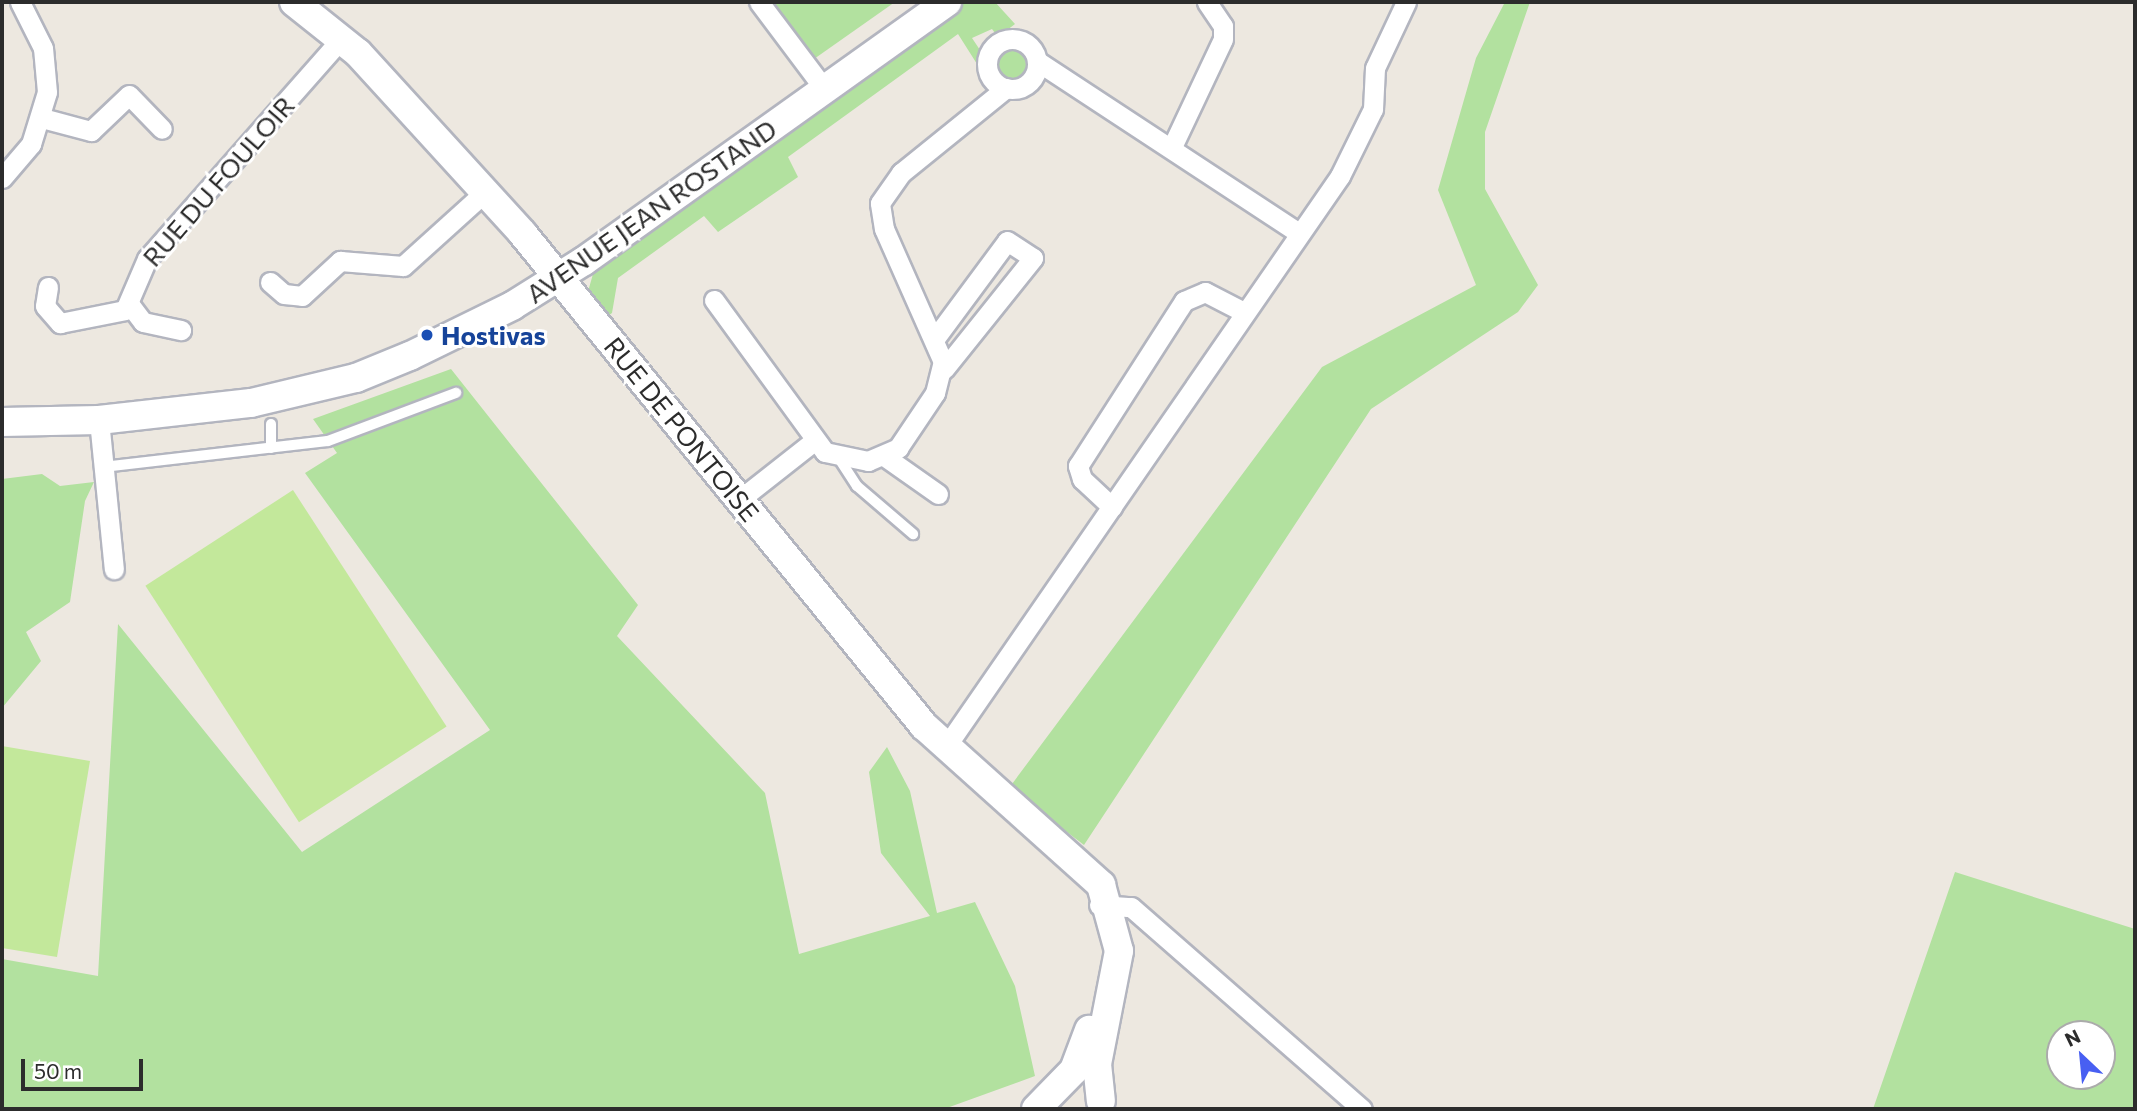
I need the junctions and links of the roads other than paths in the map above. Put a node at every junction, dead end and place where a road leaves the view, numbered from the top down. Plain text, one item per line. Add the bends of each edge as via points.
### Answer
1 (20, 2) edge
2 (293, 2) edge
3 (760, 2) edge
4 (947, 2) edge
5 (1207, 2) edge
6 (1406, 2) edge
7 (342, 38) junction
8 (1037, 61) junction
9 (1006, 88) junction
10 (825, 90) junction
11 (41, 118) junction
12 (162, 129) dead end
13 (1172, 147) junction
14 (2, 178) edge
15 (485, 192) junction
16 (1297, 232) junction
17 (560, 277) junction
18 (48, 287) dead end
19 (277, 288) dead end
20 (714, 300) dead end
21 (130, 306) junction
22 (1242, 311) junction
23 (181, 330) dead end
24 (936, 337) junction
25 (944, 369) junction
26 (456, 393) dead end
27 (99, 420) junction
28 (2, 422) edge
29 (271, 424) dead end
30 (814, 441) junction
31 (271, 448) junction
32 (884, 456) junction
33 (840, 460) junction
34 (103, 467) junction
35 (938, 494) dead end
36 (739, 500) junction
37 (1112, 508) junction
38 (913, 534) dead end
39 (114, 569) dead end
40 (945, 748) junction
41 (1105, 904) junction
42 (1045, 1101) edge
43 (1104, 1105) edge
44 (1362, 1109) edge

1 - 11 street via 45,59
2 - 7 street, RUE DE PONTOISE
3 - 10 street
4 - 10 street, AVENUE JEAN ROSTAND
5 - 13 street via 1223,26 1223,39
6 - 16 street via 1375,68 1373,109 1340,177
7 - 15 street, RUE DE PONTOISE
7 - 21 street, RUE DU FOULOIR via 147,259
8 - 9 street via 1029,83
8 - 9 street via 1023,42 996,45 988,69
8 - 13 street
9 - 24 street via 901,173 880,203 884,229
10 - 17 street, AVENUE JEAN ROSTAND
11 - 12 street via 91,131 128,95
11 - 14 street via 25,154
13 - 16 street
15 - 17 street, RUE DE PONTOISE
15 - 19 street via 403,265 340,261 309,293
16 - 22 street
17 - 27 street, AVENUE JEAN ROSTAND via 484,321 356,378 251,403
17 - 36 street, RUE DE PONTOISE
18 - 21 street via 47,312 65,325
20 - 30 street
21 - 23 street via 143,322
22 - 37 street
22 - 37 street via 1205,292 1184,301 1078,466 1082,479
24 - 25 street
24 - 25 street via 1007,241 1033,258
25 - 32 street via 904,442
26 - 31 lane via 328,441
27 - 28 street, AVENUE JEAN ROSTAND
27 - 34 street
29 - 31 lane
30 - 33 street
30 - 36 street
31 - 34 lane
32 - 33 street
32 - 35 street
33 - 38 lane via 857,486
34 - 39 street
36 - 40 street, RUE DE PONTOISE
37 - 40 street
40 - 41 street, RUE DE PONTOISE via 1096,878
41 - 42 street via 1104,971 1079,1061
41 - 43 street via 1119,951 1097,1063
41 - 44 street via 1131,907 1176,942
42 - 43 street via 1079,1090

